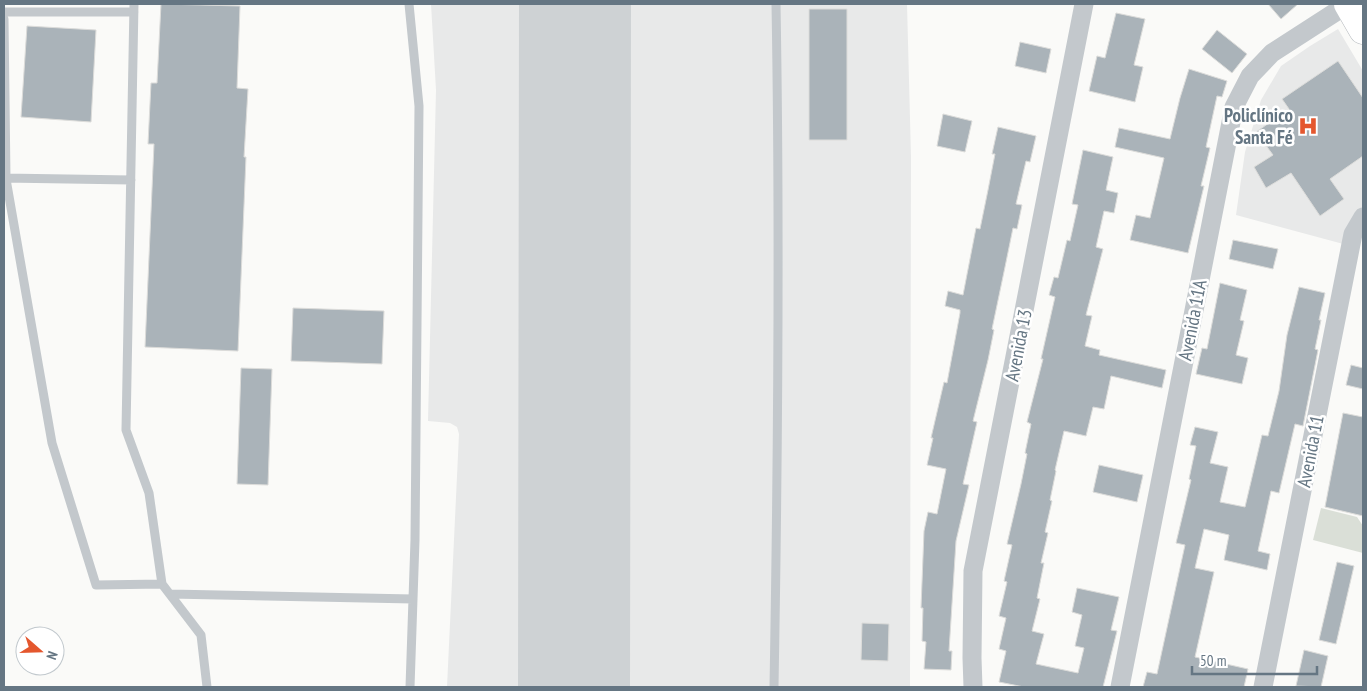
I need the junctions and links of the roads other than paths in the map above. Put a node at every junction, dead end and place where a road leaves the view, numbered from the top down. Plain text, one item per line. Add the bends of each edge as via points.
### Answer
1 (409, 4) edge
2 (776, 4) edge
3 (1084, 4) edge
4 (1348, 4) edge
5 (134, 8) edge
6 (4, 12) edge
7 (4, 19) edge
8 (1363, 30) edge
9 (5, 178) edge
10 (131, 180) junction
11 (1363, 217) edge
12 (162, 584) junction
13 (170, 594) junction
14 (413, 599) junction
15 (207, 687) edge
16 (410, 687) edge
17 (774, 687) edge
18 (973, 687) edge
19 (1120, 687) edge
20 (1263, 687) edge

1 - 14 lane via 419,106
2 - 17 lane via 779,177
3 - 18 street, Avenida 13 via 973,571
4 - 8 highway
4 - 19 street, Avenida 11A via 1272,53 1250,76 1234,106
5 - 6 lane
5 - 10 lane
7 - 9 lane
9 - 10 lane
9 - 12 lane via 52,443 96,585
10 - 12 lane via 126,430 149,493
11 - 20 street, Avenida 11 via 1353,234
12 - 13 lane
13 - 14 lane
13 - 15 lane via 201,635
14 - 16 lane

